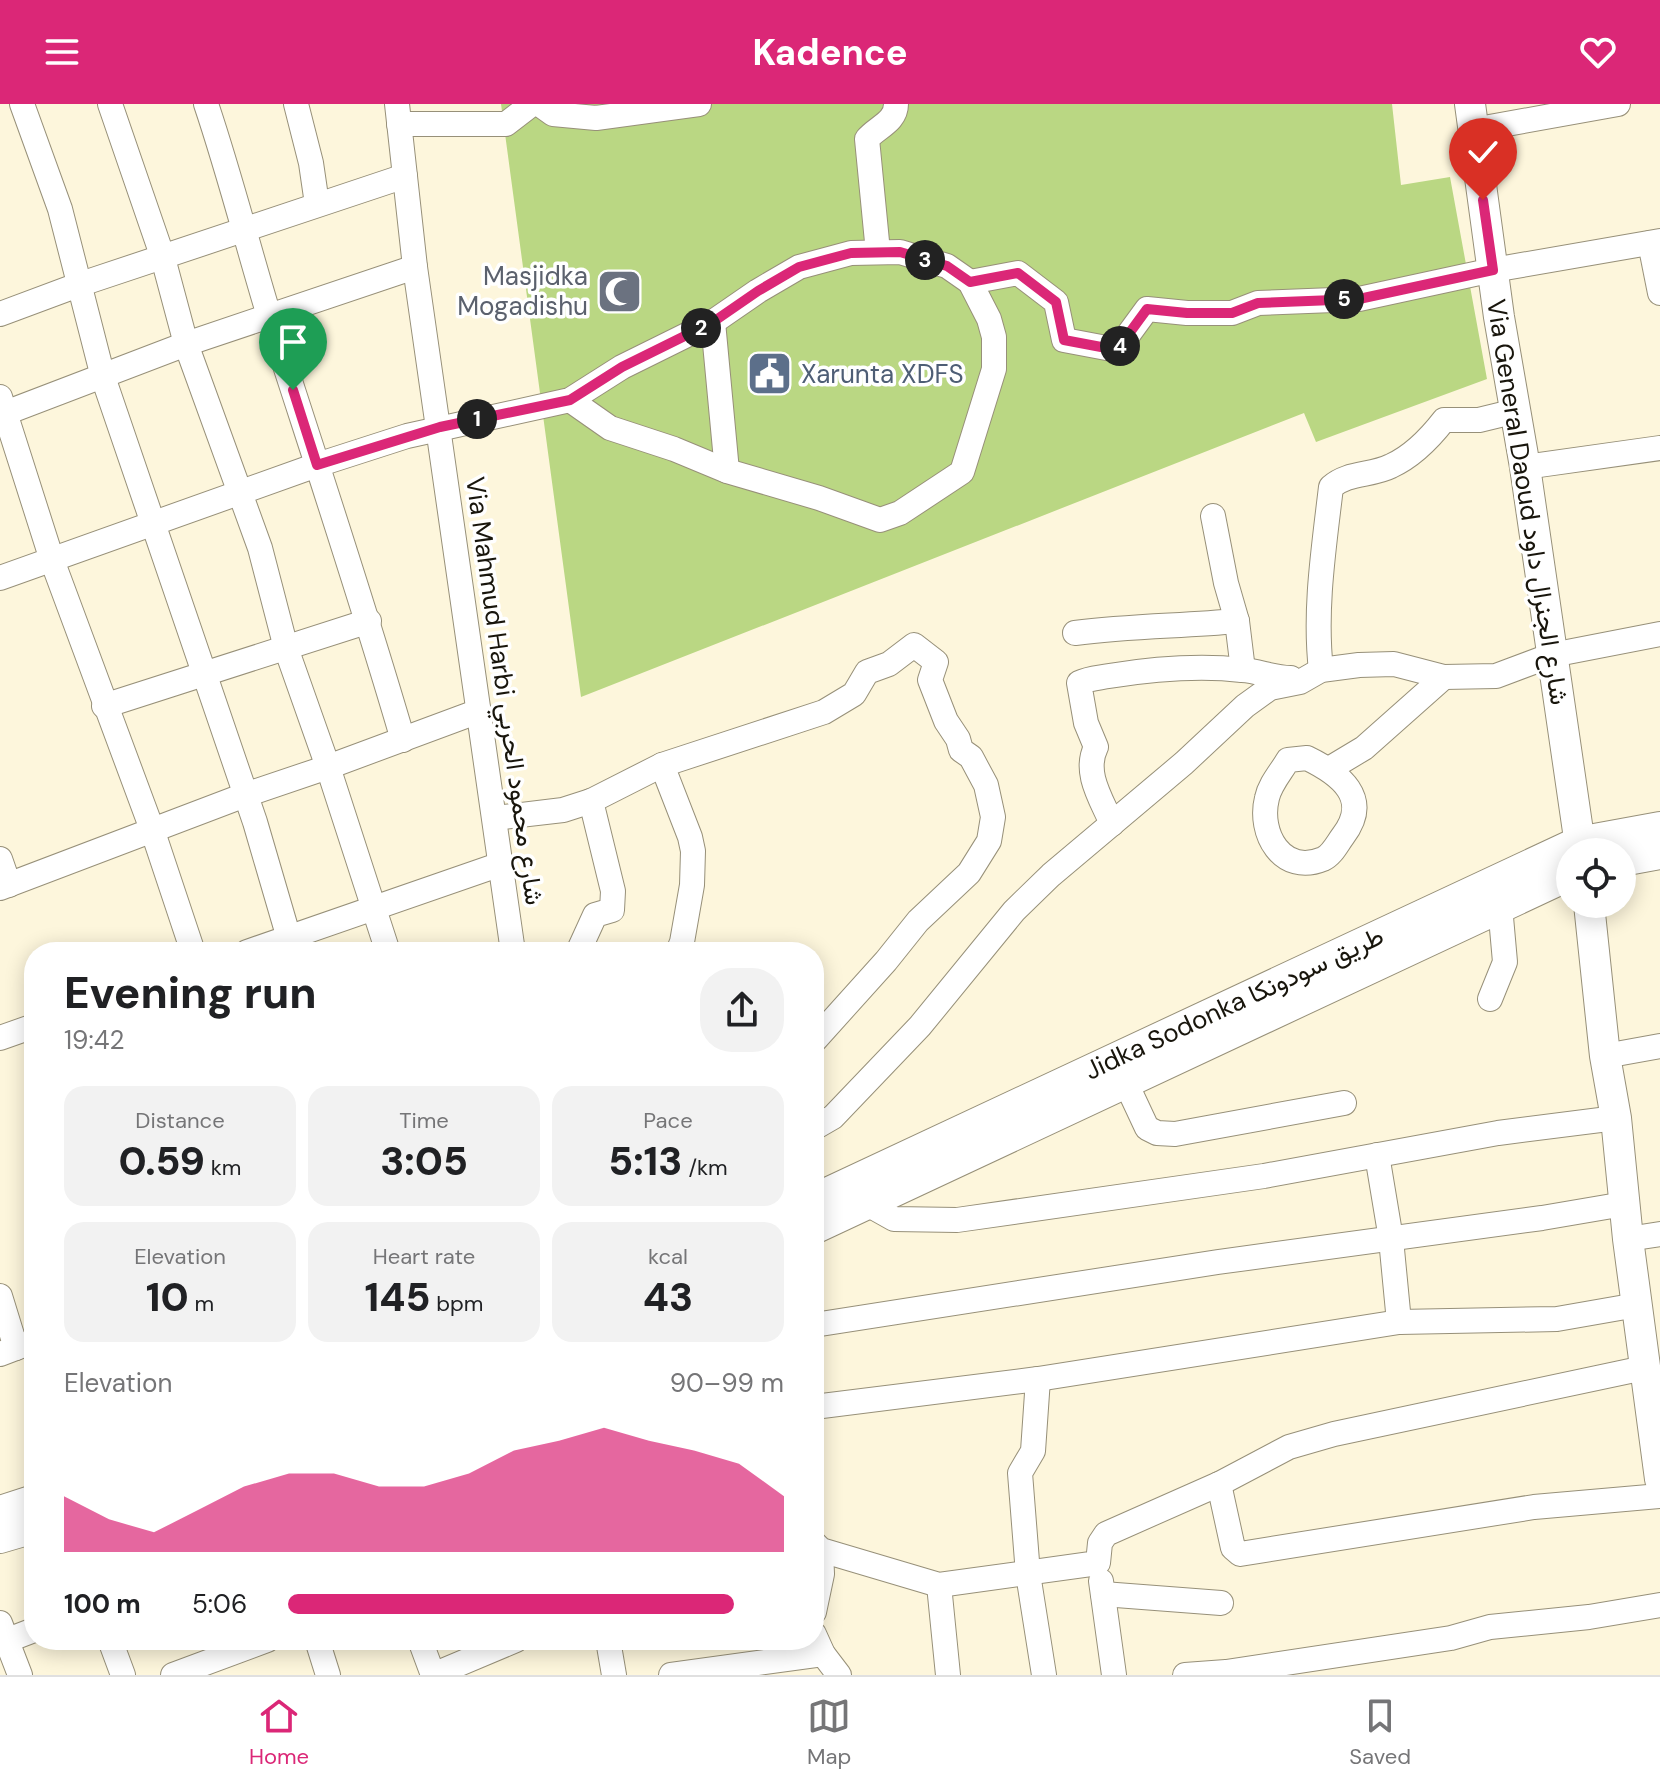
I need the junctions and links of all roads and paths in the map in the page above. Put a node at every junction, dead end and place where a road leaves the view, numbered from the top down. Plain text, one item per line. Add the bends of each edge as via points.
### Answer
1 (22, 104) edge
2 (110, 104) edge
3 (206, 104) edge
4 (296, 104) edge
5 (532, 104) edge
6 (539, 104) edge
7 (699, 104) edge
8 (896, 104) edge
9 (1618, 104) edge
10 (398, 114) edge
11 (1471, 117) edge
12 (405, 176) junction
13 (317, 204) junction
14 (243, 230) junction
15 (1655, 242) edge
16 (878, 252) junction
17 (163, 258) junction
18 (415, 267) junction
19 (1493, 270) junction
20 (970, 282) junction
21 (78, 285) junction
22 (1660, 293) edge
23 (0, 314) edge
24 (269, 316) junction
25 (713, 322) junction
26 (186, 344) junction
27 (103, 377) junction
28 (570, 400) junction
29 (2, 408) edge
30 (1516, 411) junction
31 (440, 427) junction
32 (1660, 448) edge
33 (317, 465) junction
34 (1525, 467) junction
35 (727, 471) junction
36 (239, 493) junction
37 (1213, 516) dead end
38 (154, 522) junction
39 (52, 560) junction
40 (0, 578) edge
41 (369, 621) junction
42 (1237, 621) junction
43 (1075, 633) dead end
44 (1660, 634) edge
45 (286, 648) junction
46 (1552, 655) junction
47 (1243, 670) junction
48 (1316, 674) junction
49 (205, 676) junction
50 (1444, 677) junction
51 (104, 706) junction
52 (479, 711) junction
53 (403, 740) junction
54 (662, 765) junction
55 (328, 767) junction
56 (1329, 769) junction
57 (245, 795) junction
58 (591, 801) junction
59 (495, 818) junction
60 (1112, 824) junction
61 (1660, 827) edge
62 (153, 832) junction
63 (1579, 838) edge
64 (1616, 838) edge
65 (1660, 854) edge
66 (1636, 858) edge
67 (0, 859) edge
68 (1556, 859) edge
69 (501, 864) junction
70 (1556, 881) edge
71 (5, 887) edge
72 (1500, 906) junction
73 (374, 908) junction
74 (1590, 918) edge
75 (190, 942) edge
76 (290, 942) edge
77 (296, 942) edge
78 (385, 942) edge
79 (512, 942) edge
80 (585, 942) edge
81 (682, 942) edge
82 (1490, 999) dead end
83 (24, 1030) edge
84 (824, 1030) edge
85 (0, 1038) edge
86 (1660, 1046) edge
87 (1605, 1056) junction
88 (1125, 1081) junction
89 (1344, 1103) dead end
90 (1616, 1118) junction
91 (824, 1122) edge
92 (970, 1141) junction
93 (1377, 1155) junction
94 (824, 1195) edge
95 (1624, 1204) junction
96 (869, 1205) junction
97 (824, 1225) edge
98 (1660, 1234) edge
99 (1391, 1239) junction
100 (1628, 1239) junction
101 (0, 1296) edge
102 (1637, 1305) junction
103 (1399, 1322) junction
104 (824, 1323) edge
105 (17, 1348) edge
106 (1644, 1368) junction
107 (1038, 1379) junction
108 (824, 1406) edge
109 (1660, 1479) edge
110 (1219, 1484) junction
111 (1660, 1496) edge
112 (24, 1503) edge
113 (0, 1511) edge
114 (24, 1531) edge
115 (0, 1538) edge
116 (824, 1549) edge
117 (1098, 1563) junction
118 (1028, 1574) junction
119 (939, 1585) junction
120 (1103, 1594) junction
121 (1221, 1603) dead end
122 (1660, 1605) edge
123 (24, 1632) edge
124 (2, 1636) edge
125 (114, 1650) edge
126 (320, 1650) edge
127 (424, 1650) edge
128 (492, 1650) edge
129 (610, 1650) edge
130 (822, 1650) edge
131 (751, 1651) edge
132 (230, 1657) edge
133 (20, 1675) edge
134 (123, 1675) edge
135 (173, 1675) edge
136 (328, 1675) edge
137 (433, 1675) edge
138 (614, 1675) edge
139 (671, 1675) edge
140 (839, 1675) edge
141 (948, 1675) edge
142 (1044, 1675) edge
143 (1114, 1675) edge
144 (1185, 1675) edge

1 - 21 street via 60,209
2 - 17 street
3 - 14 street
4 - 13 street
5 - 10 street via 506,124
6 - 7 street via 553,114 596,118
8 - 16 street via 886,124 867,139
9 - 11 street
10 - 12 street, Via Mahmud Harbi شارع محمود الحربي
11 - 19 main road, Via General Daoud شارع الجنرال داود
12 - 13 street
12 - 18 street, Via Mahmud Harbi شارع محمود الحربي
13 - 14 street
14 - 17 street
14 - 24 street
15 - 19 street
15 - 22 street
16 - 20 street via 900,252 947,266
16 - 25 street via 851,253 799,267
17 - 21 street
17 - 26 street
18 - 24 street
18 - 31 street, Via Mahmud Harbi شارع محمود الحربي
19 - 20 street via 1359,299 1258,303 1232,313 1147,309 1117,350 1064,340 1056,302 1018,273
19 - 30 main road, Via General Daoud شارع الجنرال داود
20 - 35 street via 994,337 994,369 962,472 900,513 880,520
21 - 23 street
21 - 27 street
24 - 26 street
24 - 33 street
25 - 28 street via 622,367
25 - 35 street
26 - 27 street
26 - 36 street
27 - 29 street
27 - 38 street
28 - 31 street
28 - 35 street via 610,428
29 - 39 street
30 - 34 main road, Via General Daoud شارع الجنرال داود
30 - 48 street via 1479,420 1444,420 1429,440 1390,467 1340,478 1331,487
31 - 33 street
31 - 52 street, Via Mahmud Harbi شارع محمود الحربي
32 - 34 street
33 - 36 street
33 - 41 street
34 - 46 main road, Via General Daoud شارع الجنرال داود
36 - 38 street
36 - 45 street via 260,548
37 - 42 street
38 - 39 street
38 - 49 street
39 - 40 street
39 - 51 street
41 - 45 street
41 - 53 street
42 - 43 street
42 - 47 street
44 - 46 street
45 - 49 street
45 - 55 street
46 - 50 street via 1496,676
46 - 63 main road, Via General Daoud شارع الجنرال داود
47 - 48 street via 1274,678
47 - 60 street via 1144,671 1079,683 1096,747 1090,773
48 - 50 street via 1394,664
48 - 60 street via 1270,688 1245,706
49 - 51 street
49 - 57 street
50 - 56 street via 1364,748
51 - 62 street
52 - 53 street
52 - 59 street, Via Mahmud Harbi شارع محمود الحربي
53 - 55 street
54 - 58 street
54 - 81 street via 693,851
54 - 84 street via 824,712 854,694 867,672 889,664 914,645 936,662 930,680 935,696 961,750 971,757 986,785 993,817 989,841 969,873 918,921
55 - 57 street
55 - 73 street
56 - 56 street via 1307,758 1288,760 1267,795 1268,838 1285,856 1322,860 1352,824 1356,806
57 - 62 street
57 - 76 street
58 - 59 street
58 - 80 street via 613,891 612,910 595,915
59 - 69 street, Via Mahmud Harbi شارع محمود الحربي
60 - 91 street via 1014,911 920,1026
61 - 64 main road, Jidka Sodonka طريق سودونكا
62 - 71 street
62 - 75 street
65 - 66 main road
67 - 71 street
68 - 92 main road, Jidka Sodonka طريق سودونكا
69 - 73 street
69 - 79 street, Via Mahmud Harbi شارع محمود الحربي
70 - 72 main road, Jidka Sodonka طريق سودونكا
72 - 82 street via 1505,962
72 - 88 main road, Jidka Sodonka طريق سودونكا
73 - 77 street
73 - 78 street
74 - 87 main road
83 - 85 street
86 - 87 street
87 - 90 main road
88 - 89 street via 1147,1128 1157,1133
88 - 92 main road, Jidka Sodonka طريق سودونكا
90 - 93 street
90 - 95 main road
92 - 94 main road, Jidka Sodonka طريق سودونكا
92 - 96 main road, Jidka Sodonka طريق سودونكا
93 - 96 street via 957,1220 894,1219
93 - 99 street
95 - 99 street
95 - 100 main road
96 - 97 main road, Jidka Sodonka طريق سودونكا
98 - 100 street
99 - 103 street
99 - 104 street
100 - 102 main road
101 - 105 street
102 - 103 street via 1557,1319
102 - 106 main road
103 - 107 street
106 - 109 main road
106 - 110 street via 1334,1434 1289,1447
107 - 108 street
107 - 118 street via 1033,1451 1020,1473
110 - 111 street via 1233,1548 1240,1554 1534,1507
110 - 117 street via 1106,1534
112 - 113 main road
114 - 115 main road
116 - 119 street
117 - 118 street
117 - 120 street
118 - 119 street
118 - 142 street
119 - 141 street
120 - 121 street
120 - 143 street
122 - 144 street
123 - 124 street
124 - 133 street
125 - 134 street
126 - 136 street
127 - 137 street
128 - 137 street
129 - 138 street
130 - 140 street
131 - 139 street
132 - 135 street

